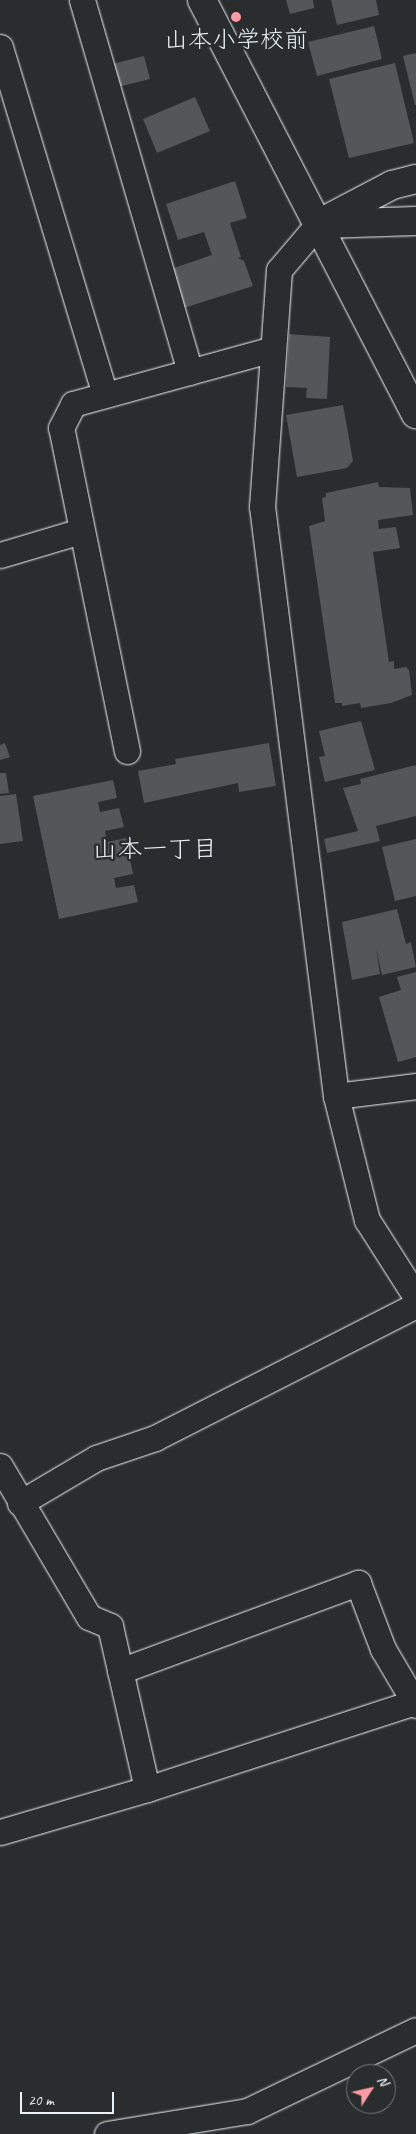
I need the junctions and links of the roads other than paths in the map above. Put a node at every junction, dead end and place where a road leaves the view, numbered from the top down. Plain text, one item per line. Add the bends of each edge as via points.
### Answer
1 (82, 0) edge
2 (202, 0) edge
3 (0, 47) edge
4 (416, 179) edge
5 (416, 221) edge
6 (318, 224) junction
7 (272, 349) junction
8 (190, 372) junction
9 (105, 395) junction
10 (416, 414) edge
11 (81, 531) junction
12 (0, 555) edge
13 (127, 751) dead end
14 (416, 1086) edge
15 (336, 1096) junction
16 (416, 1297) edge
17 (416, 1305) edge
18 (0, 1466) edge
19 (20, 1503) junction
20 (120, 1671) junction
21 (415, 1704) edge
22 (148, 1789) junction
23 (0, 1832) edge
24 (416, 2030) edge
25 (107, 2134) edge

1 - 8 street
2 - 6 street
3 - 9 street
4 - 6 street via 392,185
5 - 6 street
6 - 7 street via 278,270
6 - 10 street
7 - 8 street
7 - 15 street via 262,506
8 - 9 street
9 - 11 street via 72,404 61,428
11 - 12 street
11 - 13 street
14 - 15 street
15 - 16 street via 367,1220
17 - 19 street via 155,1438 96,1458
18 - 19 street
19 - 20 street via 89,1618 110,1626
20 - 21 street via 358,1583 384,1649
20 - 22 street
21 - 22 street
22 - 23 street
24 - 25 street via 247,2111

